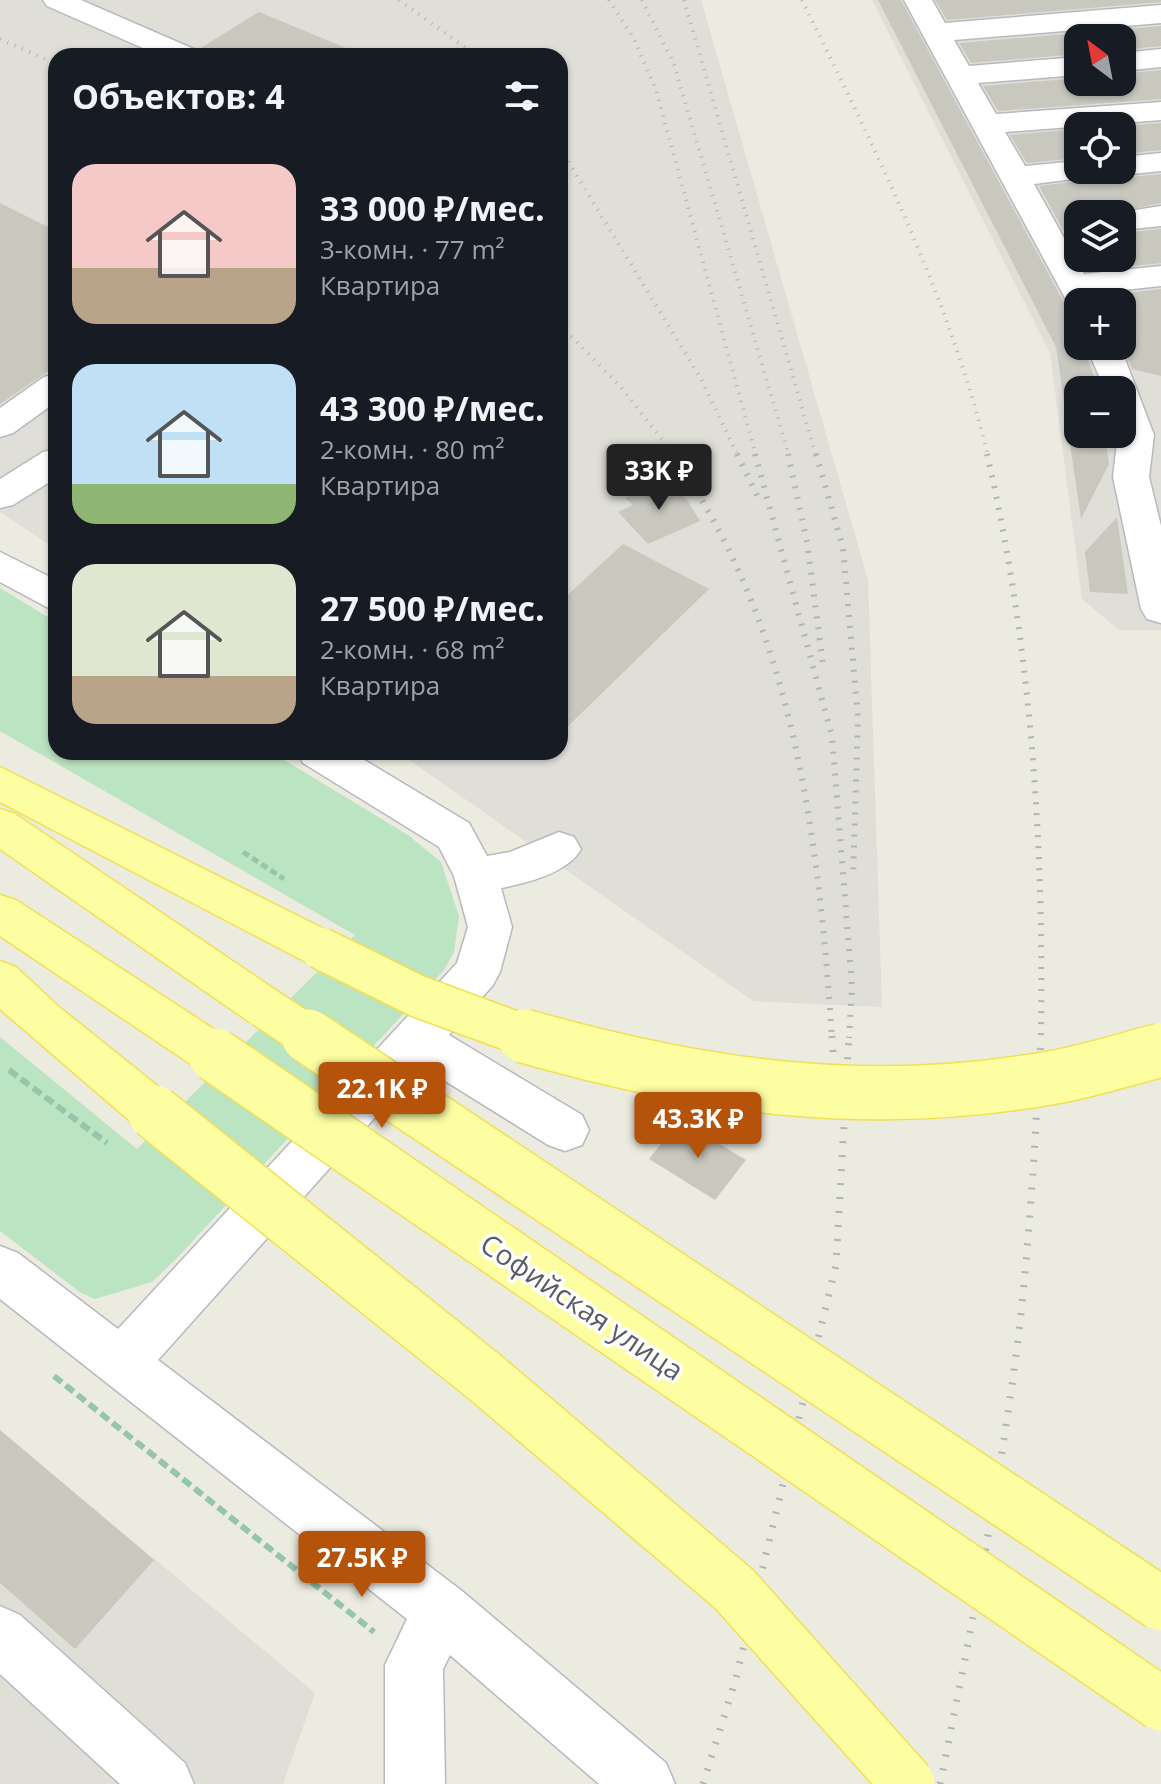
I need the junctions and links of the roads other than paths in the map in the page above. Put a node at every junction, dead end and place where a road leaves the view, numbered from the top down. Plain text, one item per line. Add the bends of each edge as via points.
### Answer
1 (57, 0) edge
2 (918, 0) edge
3 (1161, 14) edge
4 (934, 33) junction
5 (168, 48) edge
6 (1161, 58) edge
7 (1136, 61) edge
8 (1064, 67) edge
9 (959, 76) junction
10 (1161, 111) edge
11 (986, 124) junction
12 (1161, 162) edge
13 (1136, 165) edge
14 (1064, 172) edge
15 (1014, 177) junction
16 (1161, 216) edge
17 (1136, 219) edge
18 (1064, 227) edge
19 (1041, 229) junction
20 (1161, 276) edge
21 (1076, 288) edge
22 (1103, 288) edge
23 (1109, 360) edge
24 (48, 391) edge
25 (1161, 399) edge
26 (0, 425) edge
27 (1149, 425) edge
28 (48, 466) edge
29 (0, 496) edge
30 (1156, 556) edge
31 (0, 565) edge
32 (48, 593) edge
33 (1161, 609) edge
34 (331, 760) edge
35 (0, 783) edge
36 (0, 826) edge
37 (559, 849) dead end
38 (476, 876) junction
39 (0, 913) edge
40 (0, 980) edge
41 (416, 1039) junction
42 (1161, 1050) edge
43 (565, 1130) dead end
44 (0, 1269) edge
45 (122, 1362) junction
46 (1161, 1604) edge
47 (442, 1611) junction
48 (0, 1635) edge
49 (1161, 1704) edge
50 (164, 1784) edge
51 (415, 1784) edge
52 (645, 1784) edge
53 (908, 1784) edge

1 - 5 street
2 - 4 street
3 - 4 street
4 - 9 street
6 - 7 street
8 - 9 street
9 - 11 street
10 - 11 street
11 - 15 street
12 - 13 street
14 - 15 street
15 - 19 street
16 - 17 street
18 - 19 street
19 - 21 street
20 - 22 street
23 - 27 street via 1123,392
24 - 26 street
25 - 27 street
27 - 30 street via 1131,477
28 - 29 street
30 - 33 street
31 - 32 street
34 - 38 street via 454,835
35 - 42 main road, bridge via 469,1020 598,1059 711,1081 851,1094 994,1089 1103,1069
36 - 46 main road, bridge via 141,926
37 - 38 street via 517,868
38 - 41 street via 490,927 477,972
39 - 49 main road, Софийская улица, bridge
40 - 53 main road, bridge via 43,1021 486,1378 734,1589
41 - 43 street
41 - 45 street
44 - 45 street
45 - 47 street
47 - 51 street via 414,1665
47 - 52 street
48 - 50 street

